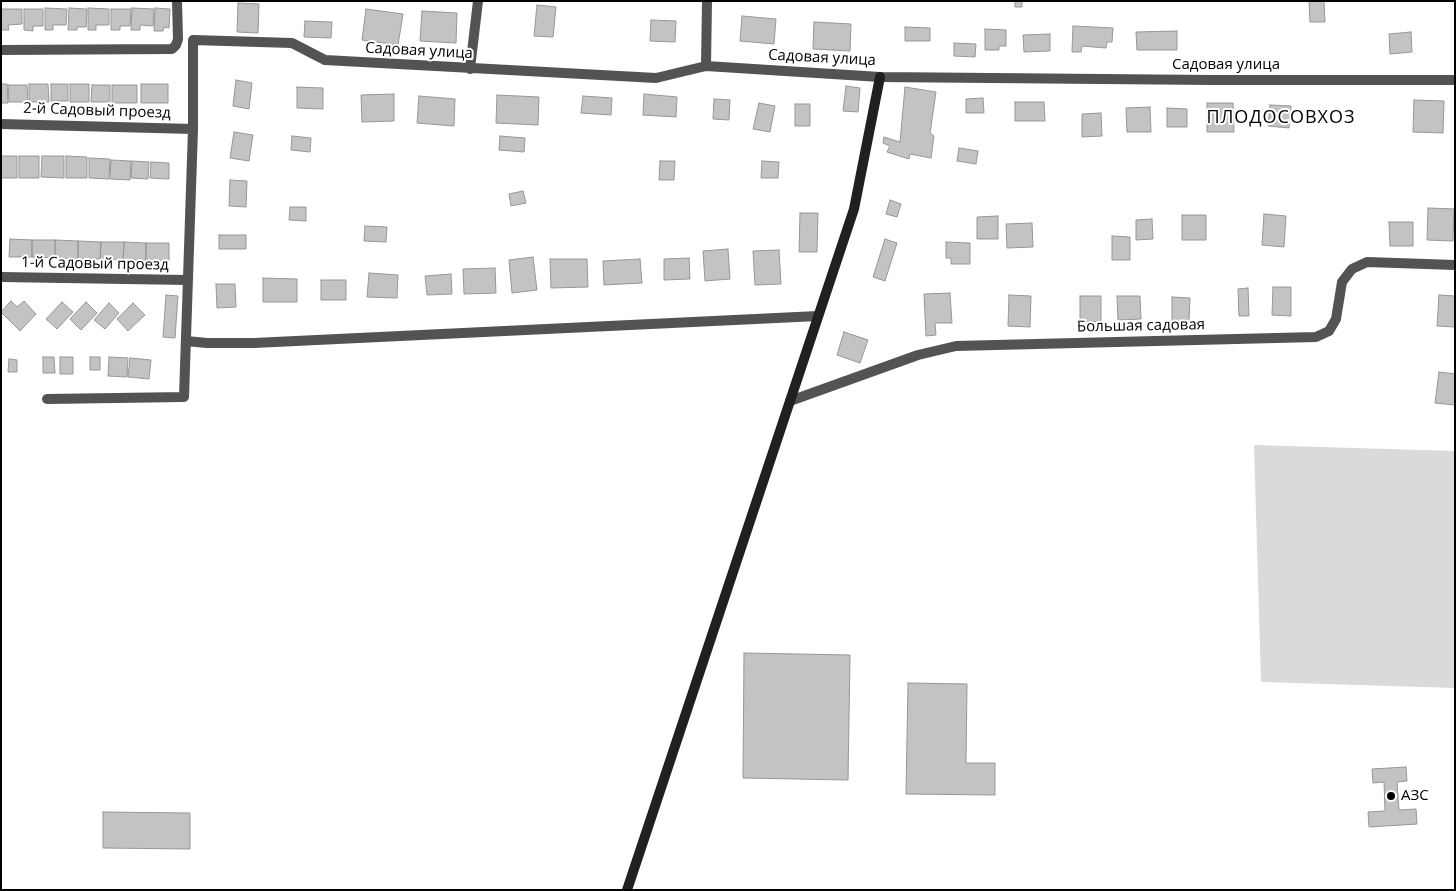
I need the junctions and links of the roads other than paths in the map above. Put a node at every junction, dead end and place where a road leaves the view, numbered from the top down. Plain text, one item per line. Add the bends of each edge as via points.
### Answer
1 (177, 1) edge
2 (478, 1) edge
3 (707, 1) edge
4 (1, 50) edge
5 (706, 66) junction
6 (470, 69) junction
7 (880, 77) junction
8 (1455, 80) edge
9 (1, 124) edge
10 (192, 129) junction
11 (1455, 265) edge
12 (1, 277) edge
13 (188, 280) junction
14 (818, 316) junction
15 (186, 341) junction
16 (47, 399) dead end
17 (790, 401) junction
18 (628, 890) edge

1 - 4 street via 178,39 172,49
2 - 6 street
3 - 5 street
5 - 6 street, Садовая улица via 656,78
5 - 7 street, Садовая улица
6 - 10 street, Садовая улица via 325,60 292,43 193,40
7 - 8 street, Садовая улица
7 - 14 street via 854,209
9 - 10 street, 2-й Садовый проезд
10 - 13 street
11 - 17 street, Большая садовая via 1367,262 1352,269 1342,282 1336,319 1329,331 1316,337 956,346 918,355
12 - 13 street, 1-й Садовый проезд
13 - 15 street
14 - 15 street via 261,342
14 - 17 street
15 - 16 street via 184,397
17 - 18 street

